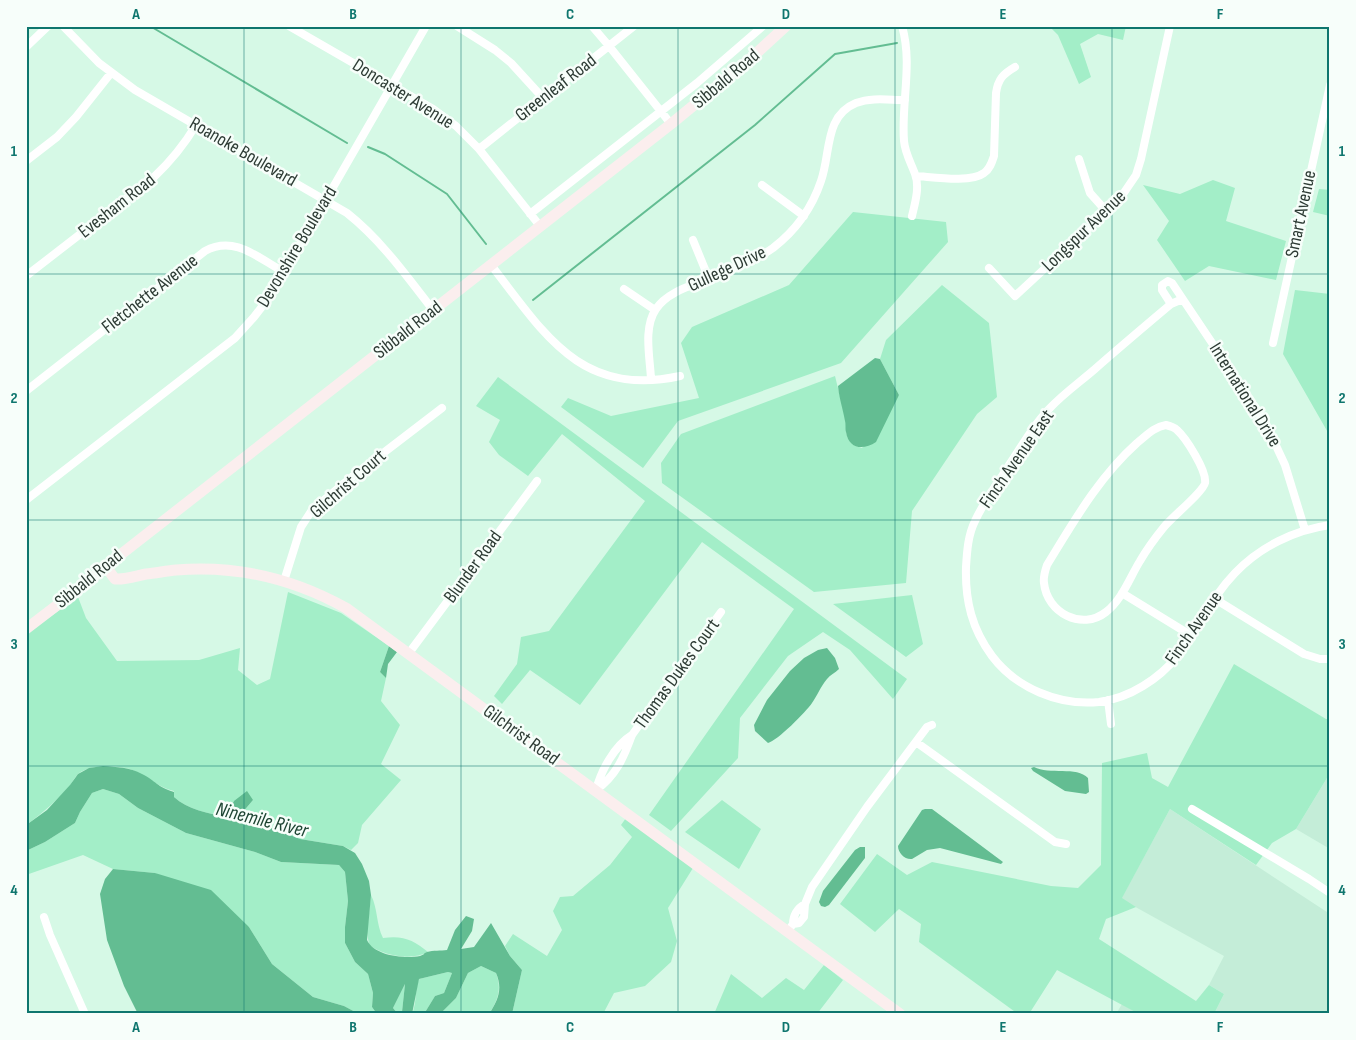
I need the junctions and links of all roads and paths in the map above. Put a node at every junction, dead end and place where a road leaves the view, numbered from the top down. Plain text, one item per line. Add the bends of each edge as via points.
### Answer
1 (48, 26) edge
2 (63, 26) edge
3 (289, 26) edge
4 (426, 26) edge
5 (457, 26) edge
6 (592, 26) edge
7 (634, 26) edge
8 (763, 26) edge
9 (786, 26) edge
10 (902, 26) edge
11 (1170, 26) edge
12 (609, 46) junction
13 (26, 47) edge
14 (1015, 68) dead end
15 (111, 73) junction
16 (1330, 85) edge
17 (392, 86) junction
18 (542, 98) junction
19 (905, 100) junction
20 (661, 111) junction
21 (671, 124) junction
22 (196, 126) junction
23 (479, 149) junction
24 (1079, 159) dead end
25 (26, 161) edge
26 (916, 176) junction
27 (762, 185) dead end
28 (326, 200) junction
29 (1107, 212) junction
30 (530, 214) junction
31 (804, 216) junction
32 (912, 216) dead end
33 (540, 226) junction
34 (693, 240) dead end
35 (491, 265) junction
36 (989, 268) dead end
37 (284, 272) junction
38 (26, 276) edge
39 (708, 279) junction
40 (624, 289) dead end
41 (1178, 302) joint
42 (433, 310) junction
43 (655, 310) junction
44 (1274, 343) dead end
45 (680, 376) dead end
46 (651, 379) junction
47 (26, 391) edge
48 (442, 408) dead end
49 (537, 481) dead end
50 (26, 500) edge
51 (1330, 525) edge
52 (1305, 530) junction
53 (106, 567) junction
54 (284, 581) junction
55 (966, 582) joint
56 (1122, 593) junction
57 (1215, 599) junction
58 (721, 612) dead end
59 (26, 629) edge
60 (1192, 636) junction
61 (410, 653) junction
62 (1330, 659) edge
63 (1108, 700) junction
64 (1111, 724) dead end
65 (932, 725) dead end
66 (916, 742) junction
67 (596, 790) junction
68 (1192, 809) dead end
69 (1066, 844) dead end
70 (1330, 893) edge
71 (44, 917) dead end
72 (791, 928) junction
73 (85, 1014) edge
74 (900, 1014) edge

1 - 13 street
2 - 15 street, Roanoke Boulevard
3 - 17 street, Doncaster Avenue
4 - 17 street, Devonshire Boulevard
5 - 18 street via 500,54
6 - 12 street
7 - 12 street, Greenleaf Road
8 - 20 street
9 - 21 street, Sibbald Road
10 - 19 street via 907,48
11 - 29 street, Longspur Avenue via 1138,167 1129,187
12 - 18 street, Greenleaf Road
12 - 20 street
14 - 26 street via 1002,75 997,83 994,156 986,172 970,178
15 - 22 street, Roanoke Boulevard
15 - 25 street via 57,137
16 - 44 street, Smart Avenue
17 - 23 street, Doncaster Avenue via 443,116
17 - 28 street, Devonshire Boulevard
18 - 23 street, Greenleaf Road
19 - 26 street via 905,148
19 - 31 street, Gullege Drive via 865,100 840,114 832,128 821,182
20 - 21 street
20 - 30 street
21 - 33 street, Sibbald Road
22 - 28 street, Roanoke Boulevard
22 - 38 street, Evesham Road via 171,162
23 - 30 street, Doncaster Avenue
24 - 29 street via 1090,193
26 - 32 street
27 - 31 street
28 - 37 street, Devonshire Boulevard
28 - 42 street, Roanoke Boulevard via 366,228 383,245
29 - 36 street, Longspur Avenue via 1015,296
30 - 33 street, Doncaster Avenue
31 - 39 street, Gullege Drive via 773,248
33 - 35 street, Sibbald Road
34 - 39 street
35 - 42 street, Sibbald Road
35 - 46 street via 542,331 568,355 615,377
37 - 47 street, Fletchette Avenue via 233,245 214,246
37 - 50 street, Devonshire Boulevard via 271,295 235,338
39 - 43 street, Gullege Drive via 668,296
40 - 43 street
41 - 52 street, International Drive via 1266,422 1285,465
41 - 55 street, Finch Avenue East via 1058,400 1034,427 974,522 968,544
42 - 53 street, Sibbald Road
43 - 46 street via 649,331
45 - 46 street
48 - 54 street, Gilchrist Court via 312,510 302,527
49 - 61 street, Blunder Road
51 - 52 street, Finch Avenue
52 - 57 street, Finch Avenue via 1271,545 1245,564
53 - 54 street, Gilchrist Road via 115,579 120,580 194,569 237,572
53 - 59 street, Sibbald Road
54 - 61 street, Gilchrist Road via 346,608
55 - 63 street, Finch Avenue via 967,600 977,632 1011,676 1060,699
56 - 56 street via 1153,540 1204,485 1204,471 1182,435 1166,425 1153,429 1100,482 1047,565 1044,576 1051,603 1057,610 1081,620 1106,612
56 - 60 street
57 - 60 street, Finch Avenue
57 - 62 street via 1304,654
58 - 67 street, Thomas Dukes Court via 632,735 622,741 599,779
60 - 63 street, Finch Avenue via 1182,653 1160,675 1139,688
61 - 67 street, Gilchrist Road
63 - 64 street
65 - 66 street
66 - 69 street via 1055,842
66 - 72 street via 812,887 804,917
67 - 72 street, Gilchrist Road
68 - 70 street
71 - 73 street
72 - 74 street, Gilchrist Road

